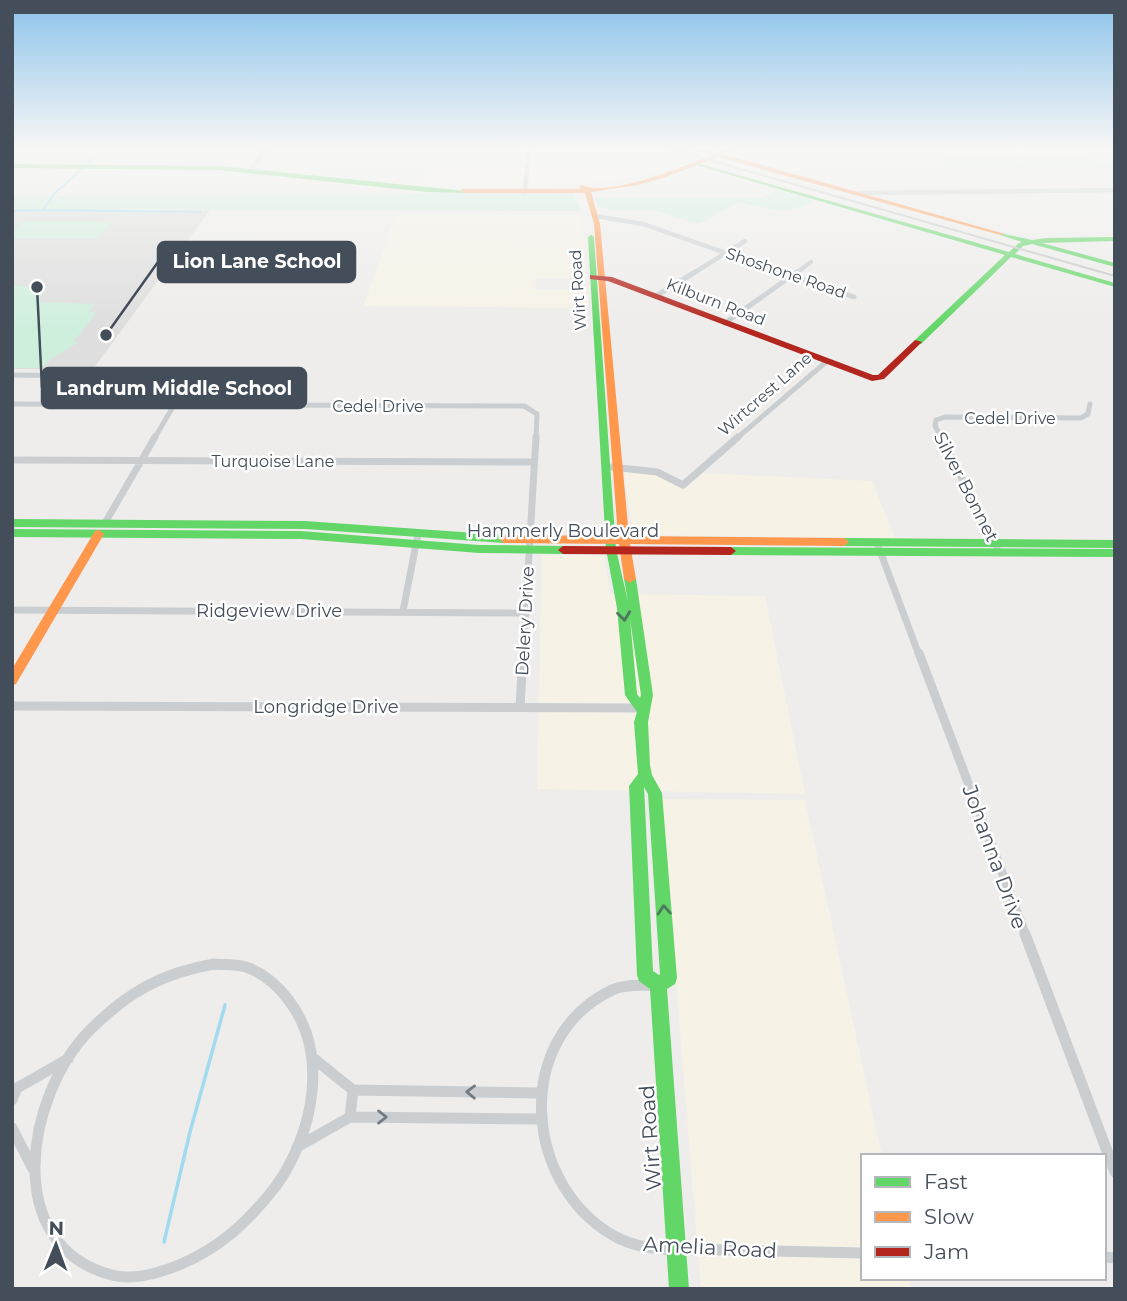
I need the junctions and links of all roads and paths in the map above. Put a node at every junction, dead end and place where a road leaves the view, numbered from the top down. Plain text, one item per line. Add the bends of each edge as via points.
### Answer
1 (586, 207) edge
2 (591, 207) edge
3 (846, 207) edge
4 (907, 207) edge
5 (596, 216) junction
6 (1115, 240) edge
7 (745, 241) dead end
8 (1031, 242) junction
9 (726, 252) junction
10 (1012, 255) junction
11 (811, 262) dead end
12 (1115, 265) edge
13 (793, 275) junction
14 (598, 277) junction
15 (1115, 285) edge
16 (656, 296) junction
17 (854, 297) dead end
18 (725, 323) junction
19 (827, 362) junction
20 (12, 375) edge
21 (12, 404) edge
22 (1090, 404) dead end
23 (173, 405) junction
24 (534, 410) joint
25 (936, 420) joint
26 (12, 460) edge
27 (141, 461) junction
28 (534, 463) junction
29 (611, 467) junction
30 (12, 523) edge
31 (102, 528) junction
32 (280, 529) junction
33 (12, 533) edge
34 (417, 539) junction
35 (529, 544) junction
36 (1115, 544) edge
37 (610, 545) junction
38 (625, 545) junction
39 (879, 547) junction
40 (998, 548) junction
41 (1115, 553) edge
42 (12, 610) edge
43 (54, 611) junction
44 (402, 611) junction
45 (526, 613) junction
46 (12, 680) edge
47 (12, 706) edge
48 (520, 707) junction
49 (640, 708) junction
50 (644, 777) junction
51 (658, 985) junction
52 (313, 1058) junction
53 (68, 1059) junction
54 (15, 1088) edge
55 (354, 1090) junction
56 (540, 1093) junction
57 (12, 1100) edge
58 (349, 1117) junction
59 (540, 1119) junction
60 (12, 1128) edge
61 (297, 1147) junction
62 (33, 1169) junction
63 (1115, 1172) edge
64 (677, 1249) junction
65 (861, 1253) edge
66 (679, 1289) edge

1 - 14 main road, Wirt Road
2 - 5 main road, Wirt Road
3 - 10 main road
4 - 8 main road
5 - 9 street, Shoshone Road via 643,223
5 - 14 main road, Wirt Road
6 - 8 main road
7 - 9 street
8 - 10 main road, Wirtcrest Lane via 1021,244
8 - 12 main road
9 - 13 street, Shoshone Road
9 - 16 street
10 - 15 main road
10 - 19 main road, Wirtcrest Lane via 881,376 863,376
11 - 13 street
13 - 17 street, Shoshone Road
13 - 18 street
14 - 16 main road, Kilburn Road
14 - 29 main road, Wirt Road
16 - 18 main road, Kilburn Road
18 - 19 main road, Kilburn Road
19 - 29 street, Wirtcrest Lane via 683,485 657,472
20 - 23 street via 187,377
21 - 23 street, Cedel Drive
22 - 25 street, Cedel Drive via 1085,417
23 - 24 street, Cedel Drive via 524,406
23 - 27 street
24 - 28 street, Delery Drive
25 - 40 street, Silver Bonnet via 935,426
26 - 27 street, Turquoise Lane
27 - 28 street, Turquoise Lane
27 - 31 street
28 - 35 street, Delery Drive
29 - 37 main road, Wirt Road
29 - 38 main road, Wirt Road
30 - 31 main road, Hammerly Boulevard
31 - 32 main road, Hammerly Boulevard
31 - 32 main road, Hammerly Boulevard via 152,524
31 - 33 main road, Hammerly Boulevard
31 - 43 main road
32 - 34 main road, Hammerly Boulevard via 365,528
34 - 35 main road, Hammerly Boulevard
34 - 44 street
35 - 37 main road, Hammerly Boulevard
35 - 45 street, Delery Drive
36 - 40 main road, Hammerly Boulevard
37 - 38 main road, Hammerly Boulevard
37 -> 49 main road, Wirt Road via 623,608 631,695
38 - 39 main road, Hammerly Boulevard
38 - 49 main road, Wirt Road via 647,695
39 - 40 main road, Hammerly Boulevard
39 - 63 street, Johanna Drive
40 - 41 main road, Hammerly Boulevard
42 - 43 street, Ridgeview Drive
43 - 44 street, Ridgeview Drive
43 - 46 main road
44 - 45 street, Ridgeview Drive
45 - 48 street, Delery Drive
47 - 48 street, Longridge Drive
48 - 49 street, Longridge Drive
49 - 50 main road, Wirt Road
50 - 51 main road, Wirt Road via 636,786 645,975
51 -> 50 main road, Wirt Road via 669,978 655,793
51 - 56 street, Amelia Road via 613,990 577,1012 550,1051
51 - 64 main road, Wirt Road
52 - 53 street via 302,1017 274,982 245,967 214,964 179,970 129,995 89,1031
52 - 55 street
52 - 61 street via 310,1108
53 - 54 street
53 - 62 street via 43,1112
54 - 57 street
56 -> 55 street
55 - 58 street
56 - 59 street, Amelia Road
58 -> 59 street
58 - 61 street
59 - 64 street, Amelia Road via 542,1137 566,1194 596,1225 631,1242
60 - 62 street
61 - 62 street via 277,1184 241,1227 206,1254 156,1274 114,1276 75,1261 46,1226
64 - 65 street, Amelia Road
64 - 66 main road, Wirt Road

